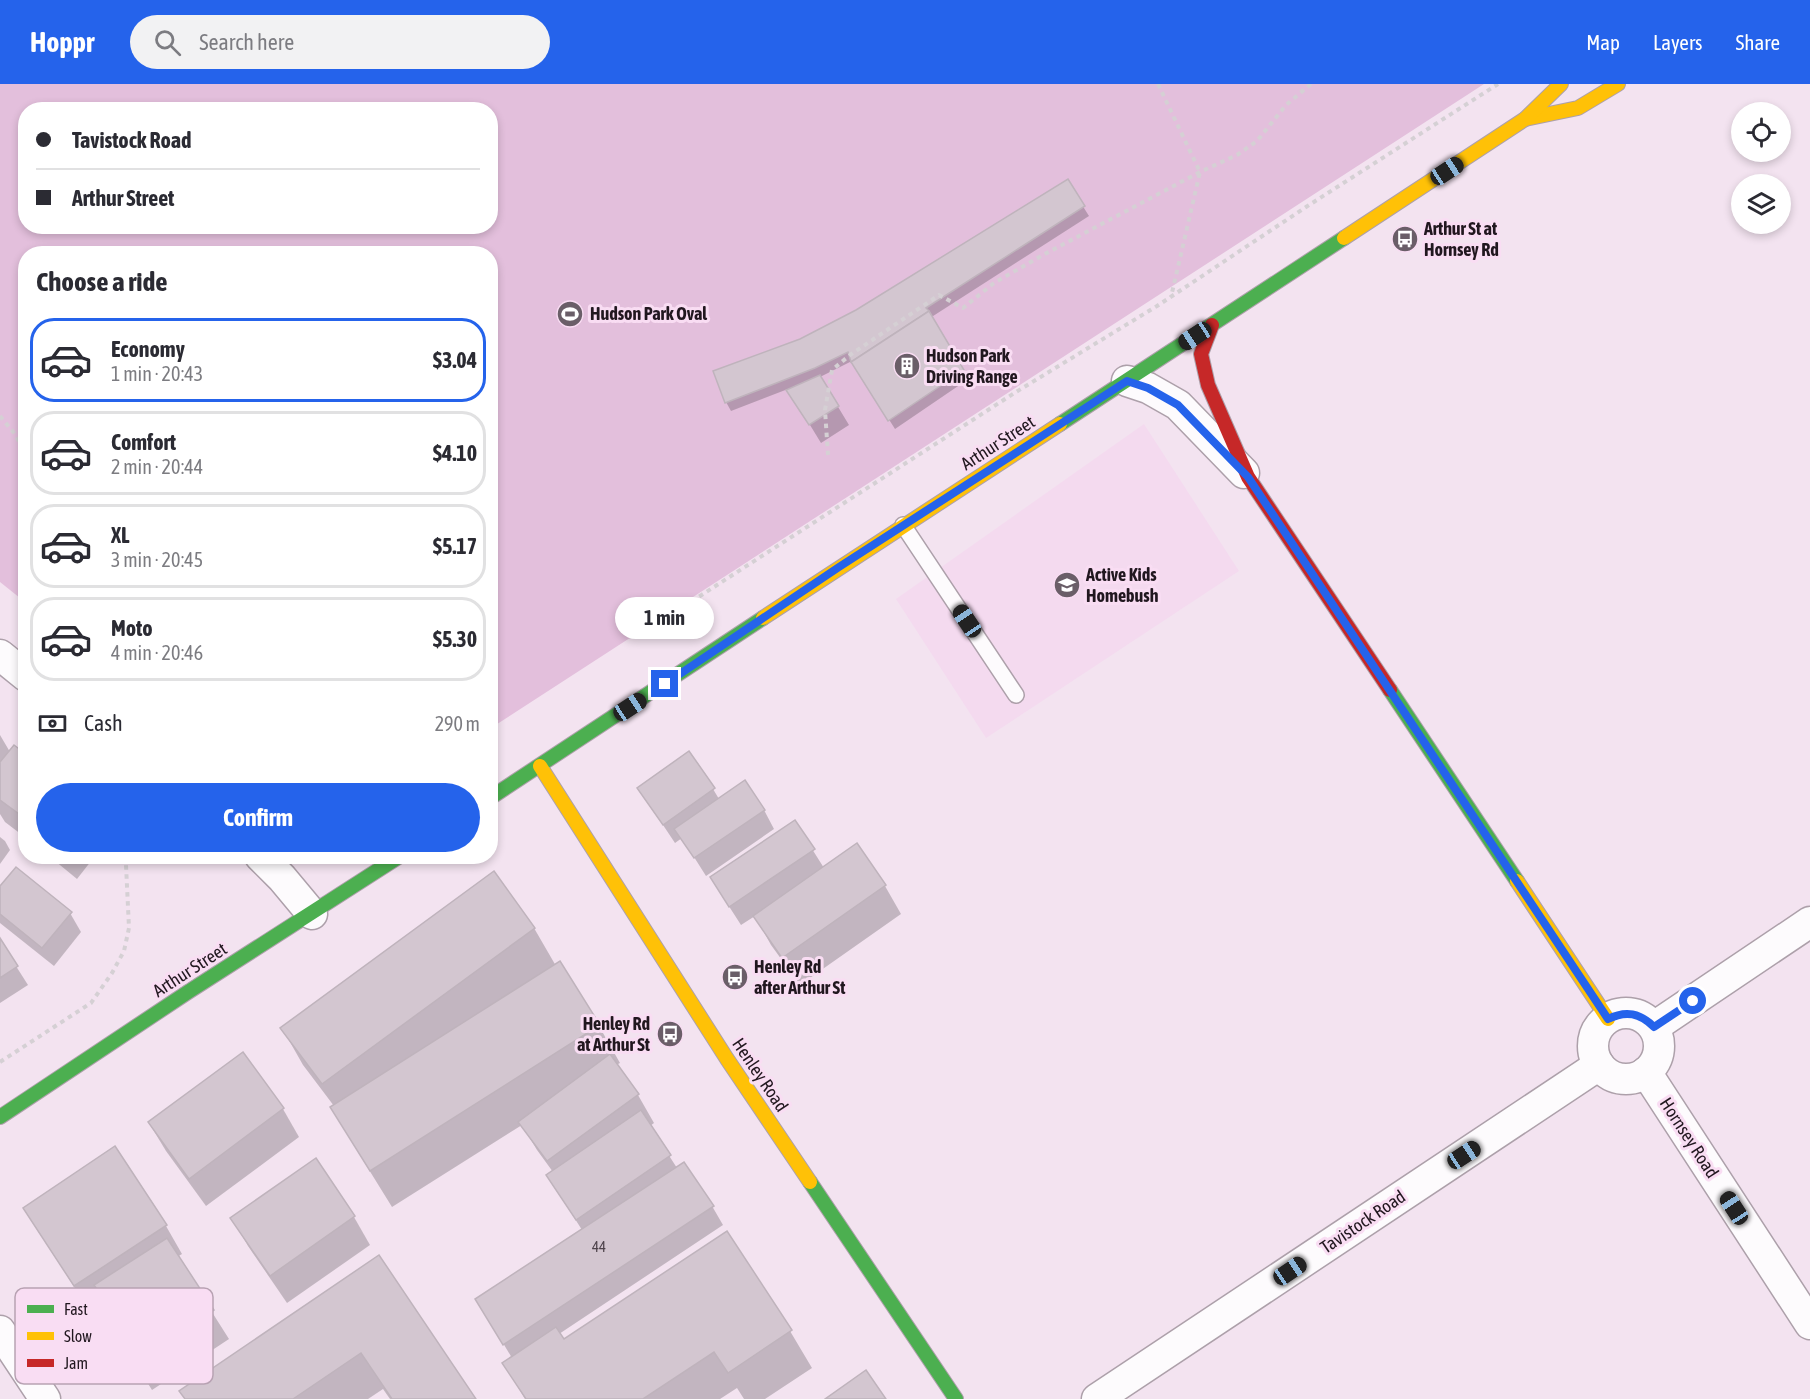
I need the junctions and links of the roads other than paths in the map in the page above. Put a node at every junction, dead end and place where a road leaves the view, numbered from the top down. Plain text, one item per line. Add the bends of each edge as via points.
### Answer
1 (1561, 84) edge
2 (1618, 84) edge
3 (1525, 119) junction
4 (1212, 325) junction
5 (1127, 381) junction
6 (1248, 477) junction
7 (903, 525) junction
8 (0, 655) edge
9 (18, 670) edge
10 (1016, 695) dead end
11 (540, 766) junction
12 (498, 793) edge
13 (268, 864) edge
14 (388, 864) edge
15 (312, 914) junction
16 (1810, 922) edge
17 (1608, 1019) junction
18 (1654, 1027) junction
19 (1599, 1065) junction
20 (1646, 1072) junction
21 (0, 1117) edge
22 (1810, 1324) edge
23 (0, 1331) edge
24 (15, 1354) edge
25 (35, 1384) edge
26 (45, 1399) edge
27 (956, 1399) edge
28 (1097, 1399) edge

1 - 3 main road, Arthur Street
2 - 3 main road, Arthur Street via 1578,108
3 - 4 main road, Arthur Street
4 - 5 main road, Arthur Street
4 - 6 main road via 1201,354 1208,385
5 - 6 street via 1178,405
5 - 7 main road, Arthur Street
6 - 17 main road
7 - 10 lane
7 - 11 main road, Arthur Street
8 - 9 street
11 - 12 main road, Arthur Street
11 - 27 main road, Henley Road via 727,1059
13 - 15 street
14 - 15 main road, Arthur Street
15 - 21 main road, Arthur Street
16 - 18 street
17 - 18 street via 1632,1014
17 - 19 street via 1595,1035 1593,1046
18 - 20 street via 1658,1056
19 - 20 street via 1607,1073 1626,1079
19 - 28 street, Tavistock Road
20 - 22 street, Hornsey Road
23 - 24 street
25 - 26 street

